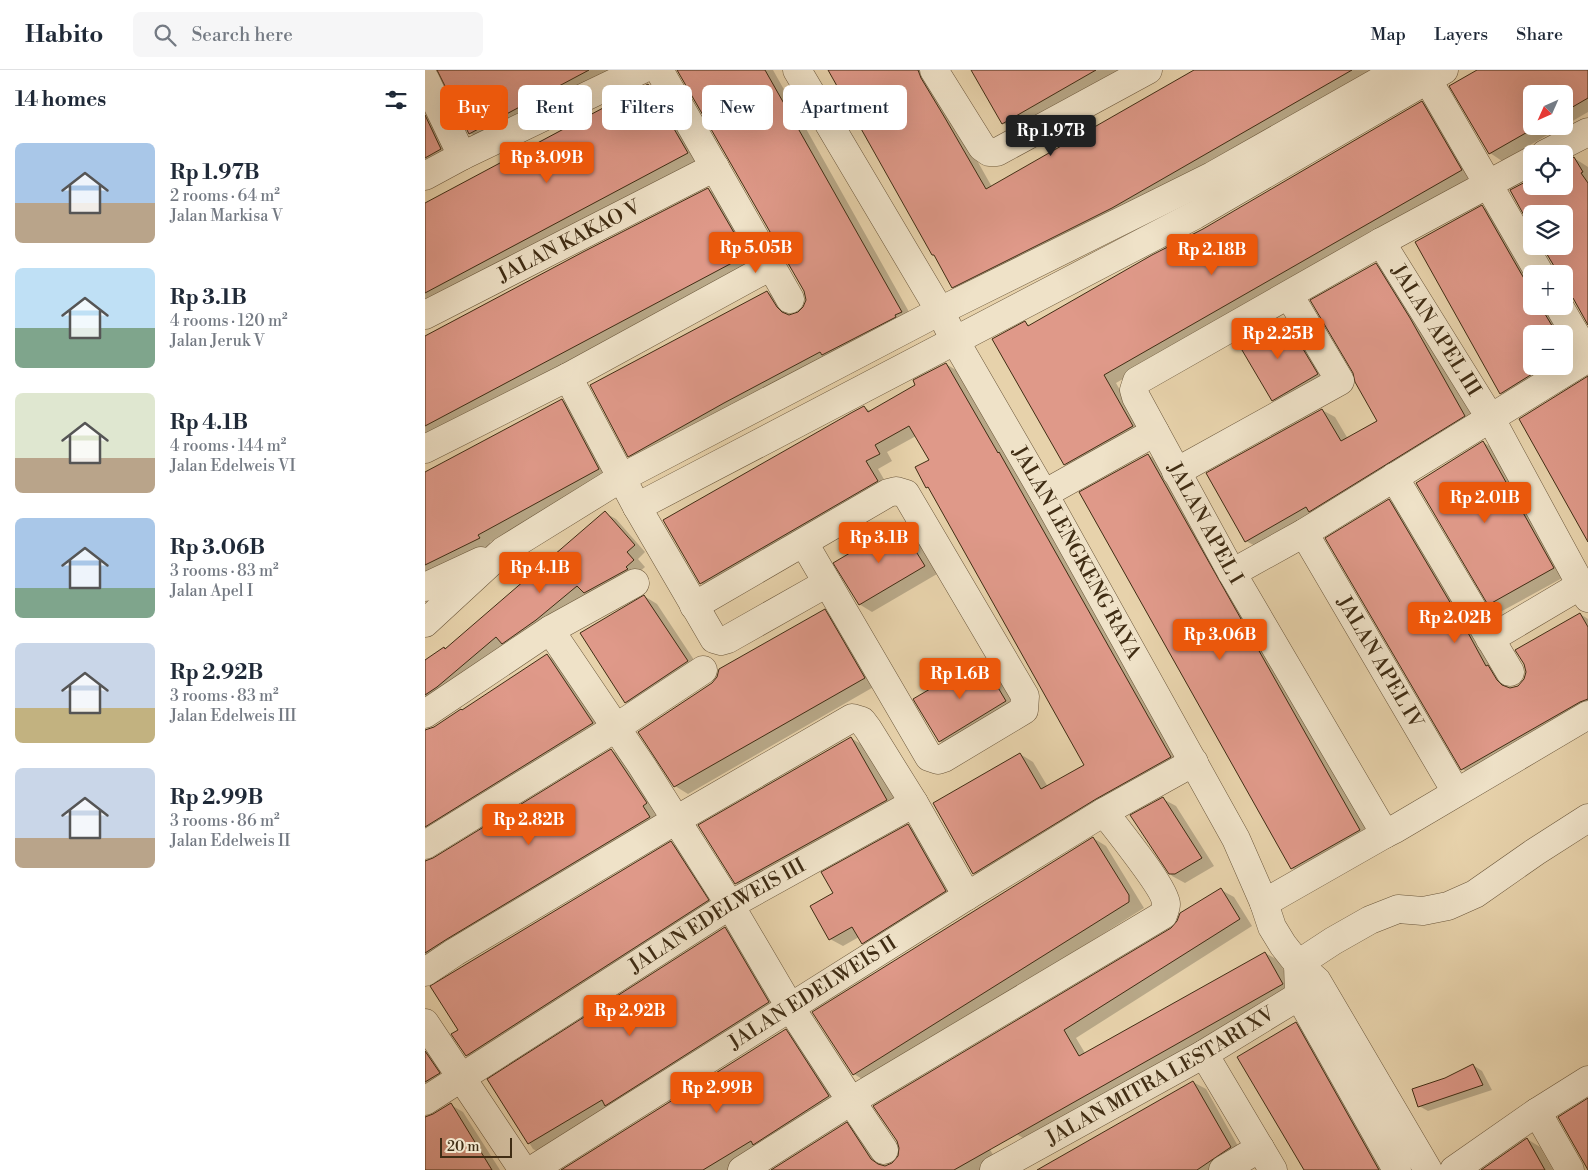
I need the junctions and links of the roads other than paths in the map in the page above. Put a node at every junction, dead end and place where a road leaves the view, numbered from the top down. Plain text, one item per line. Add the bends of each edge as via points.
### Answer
1 (641, 70) edge
2 (659, 70) edge
3 (797, 70) edge
4 (934, 70) edge
5 (1148, 70) edge
6 (1399, 70) edge
7 (1430, 74) edge
8 (425, 79) edge
9 (1588, 132) edge
10 (1563, 145) edge
11 (462, 156) junction
12 (1523, 165) edge
13 (715, 167) junction
14 (425, 176) edge
15 (1488, 183) junction
16 (1381, 242) junction
17 (1535, 265) edge
18 (771, 266) junction
19 (1289, 295) junction
20 (790, 299) dead end
21 (425, 315) edge
22 (1564, 315) edge
23 (949, 328) junction
24 (1588, 357) edge
25 (568, 377) junction
26 (1491, 419) junction
27 (1155, 432) junction
28 (425, 449) edge
29 (1176, 472) junction
30 (1394, 477) junction
31 (628, 492) junction
32 (1045, 494) junction
33 (1304, 533) junction
34 (804, 543) junction
35 (503, 551) junction
36 (1233, 573) junction
37 (635, 583) dead end
38 (827, 583) junction
39 (425, 587) edge
40 (1585, 592) edge
41 (694, 606) junction
42 (425, 623) edge
43 (550, 630) junction
44 (1490, 638) junction
45 (703, 670) dead end
46 (1510, 672) dead end
47 (425, 714) edge
48 (1588, 714) edge
49 (617, 727) junction
50 (1194, 762) junction
51 (1456, 792) junction
52 (914, 803) junction
53 (1104, 812) junction
54 (1588, 818) edge
55 (676, 820) junction
56 (1385, 834) junction
57 (425, 845) edge
58 (967, 896) junction
59 (730, 904) junction
60 (1279, 935) junction
61 (425, 972) edge
62 (1299, 996) junction
63 (790, 1007) junction
64 (425, 1023) edge
65 (1204, 1054) junction
66 (461, 1078) junction
67 (1588, 1080) edge
68 (425, 1101) edge
69 (851, 1101) junction
70 (1537, 1112) junction
71 (884, 1150) dead end
72 (1267, 1159) edge
73 (1007, 1167) edge
74 (523, 1170) edge
75 (532, 1170) edge
76 (742, 1170) edge
77 (1223, 1170) edge
78 (1397, 1170) edge
79 (1428, 1170) edge
80 (1454, 1170) edge
81 (1570, 1170) edge

1 - 11 street
2 - 13 street
3 - 23 street, JALAN LENGKENG RAYA
4 - 5 street via 982,147 989,152 997,152
6 - 23 street
7 - 15 street
7 - 23 street via 1195,215
8 - 11 street
9 - 10 street
11 - 14 street
12 - 15 street, JALAN APEL I
13 - 18 street
13 - 21 street, JALAN KAKAO V
15 - 16 street, JALAN APEL I
15 - 17 street
16 - 19 street, JALAN APEL I
16 - 26 street, JALAN APEL III
18 - 20 street
18 - 25 street
19 - 27 street, JALAN APEL I via 1137,381 1136,397
19 - 29 street via 1340,380
22 - 24 street
23 - 31 street
23 - 32 street, JALAN LENGKENG RAYA
24 - 26 street
25 - 28 street
25 - 31 street
26 - 30 street
26 - 40 street, JALAN APEL III
27 - 29 street, JALAN APEL I
27 - 32 street
29 - 36 street, JALAN APEL I
30 - 33 street
30 - 44 street
31 - 35 street
31 - 41 street
32 - 50 street, JALAN LENGKENG RAYA
33 - 36 street
33 - 51 street, JALAN APEL IV
34 - 38 street
34 - 38 street via 888,493 906,494 1025,696 1024,710 944,758 929,757
34 - 41 street
35 - 39 street
35 - 42 street
36 - 56 street, JALAN APEL I
37 - 43 street
38 - 41 street via 728,639 714,638
40 - 44 street
43 - 47 street
43 - 49 street
44 - 46 street
45 - 49 street
48 - 51 street
49 - 55 street
49 - 57 street
50 - 53 street, JALAN EDELWEIS II
50 - 60 street, JALAN LENGKENG RAYA via 1248,863
51 - 56 street
52 - 55 street via 862,721 852,718
52 - 58 street
52 - 59 street, JALAN EDELWEIS III
53 - 58 street, JALAN EDELWEIS II
53 - 69 street via 1156,882 1167,903 1163,915
54 - 60 street via 1475,894 1448,906 1423,911 1398,909 1370,920 1333,942
55 - 59 street
55 - 61 street
56 - 60 street
58 - 63 street, JALAN EDELWEIS II
59 - 63 street
59 - 66 street, JALAN EDELWEIS III
60 - 62 street
60 - 79 street via 1317,981
62 - 65 street, JALAN MITRA LESTARI XV
62 - 78 street
63 - 69 street
63 - 75 street, JALAN EDELWEIS II
64 - 66 street
65 - 72 street
65 - 73 street, JALAN MITRA LESTARI XV
66 - 68 street, JALAN EDELWEIS III
66 - 74 street
67 - 70 street
69 - 71 street
69 - 76 street
70 - 80 street
70 - 81 street
72 - 77 street

